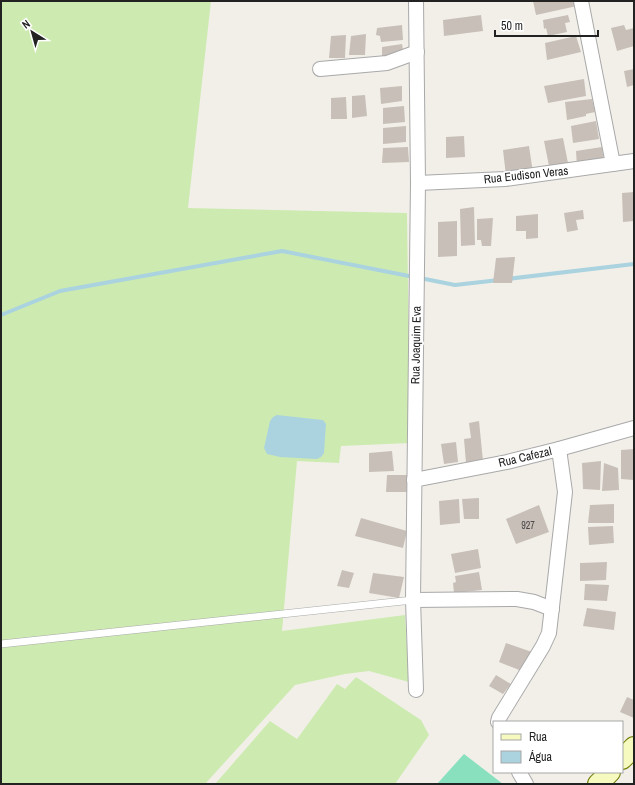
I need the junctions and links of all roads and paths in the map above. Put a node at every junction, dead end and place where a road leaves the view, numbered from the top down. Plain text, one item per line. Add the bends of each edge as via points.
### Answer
1 (416, 1) edge
2 (581, 1) edge
3 (417, 52) junction
4 (320, 69) dead end
5 (634, 161) edge
6 (613, 164) junction
7 (418, 183) junction
8 (634, 428) edge
9 (560, 449) junction
10 (414, 480) junction
11 (413, 600) junction
12 (552, 609) junction
13 (1, 644) edge
14 (416, 690) dead end
15 (498, 721) edge
16 (634, 747) edge
17 (623, 758) edge
18 (519, 773) edge
19 (609, 773) edge
20 (526, 784) edge
21 (598, 784) edge

1 - 3 street, Rua Joaquim Eva
2 - 6 street
3 - 4 street via 387,64
3 - 7 street, Rua Joaquim Eva
5 - 6 street, Rua Eudison Veras
6 - 7 street, Rua Eudison Veras via 505,179
7 - 10 street, Rua Joaquim Eva
8 - 9 street, Rua Cafezal
9 - 10 street, Rua Cafezal
9 - 12 street via 565,492
10 - 11 street, Rua Joaquim Eva
11 - 12 street via 517,599
11 - 13 lane
11 - 14 street, Rua Joaquim Eva
12 - 15 street via 549,633 544,646
16 - 17 main road
18 - 20 street
19 - 21 main road

